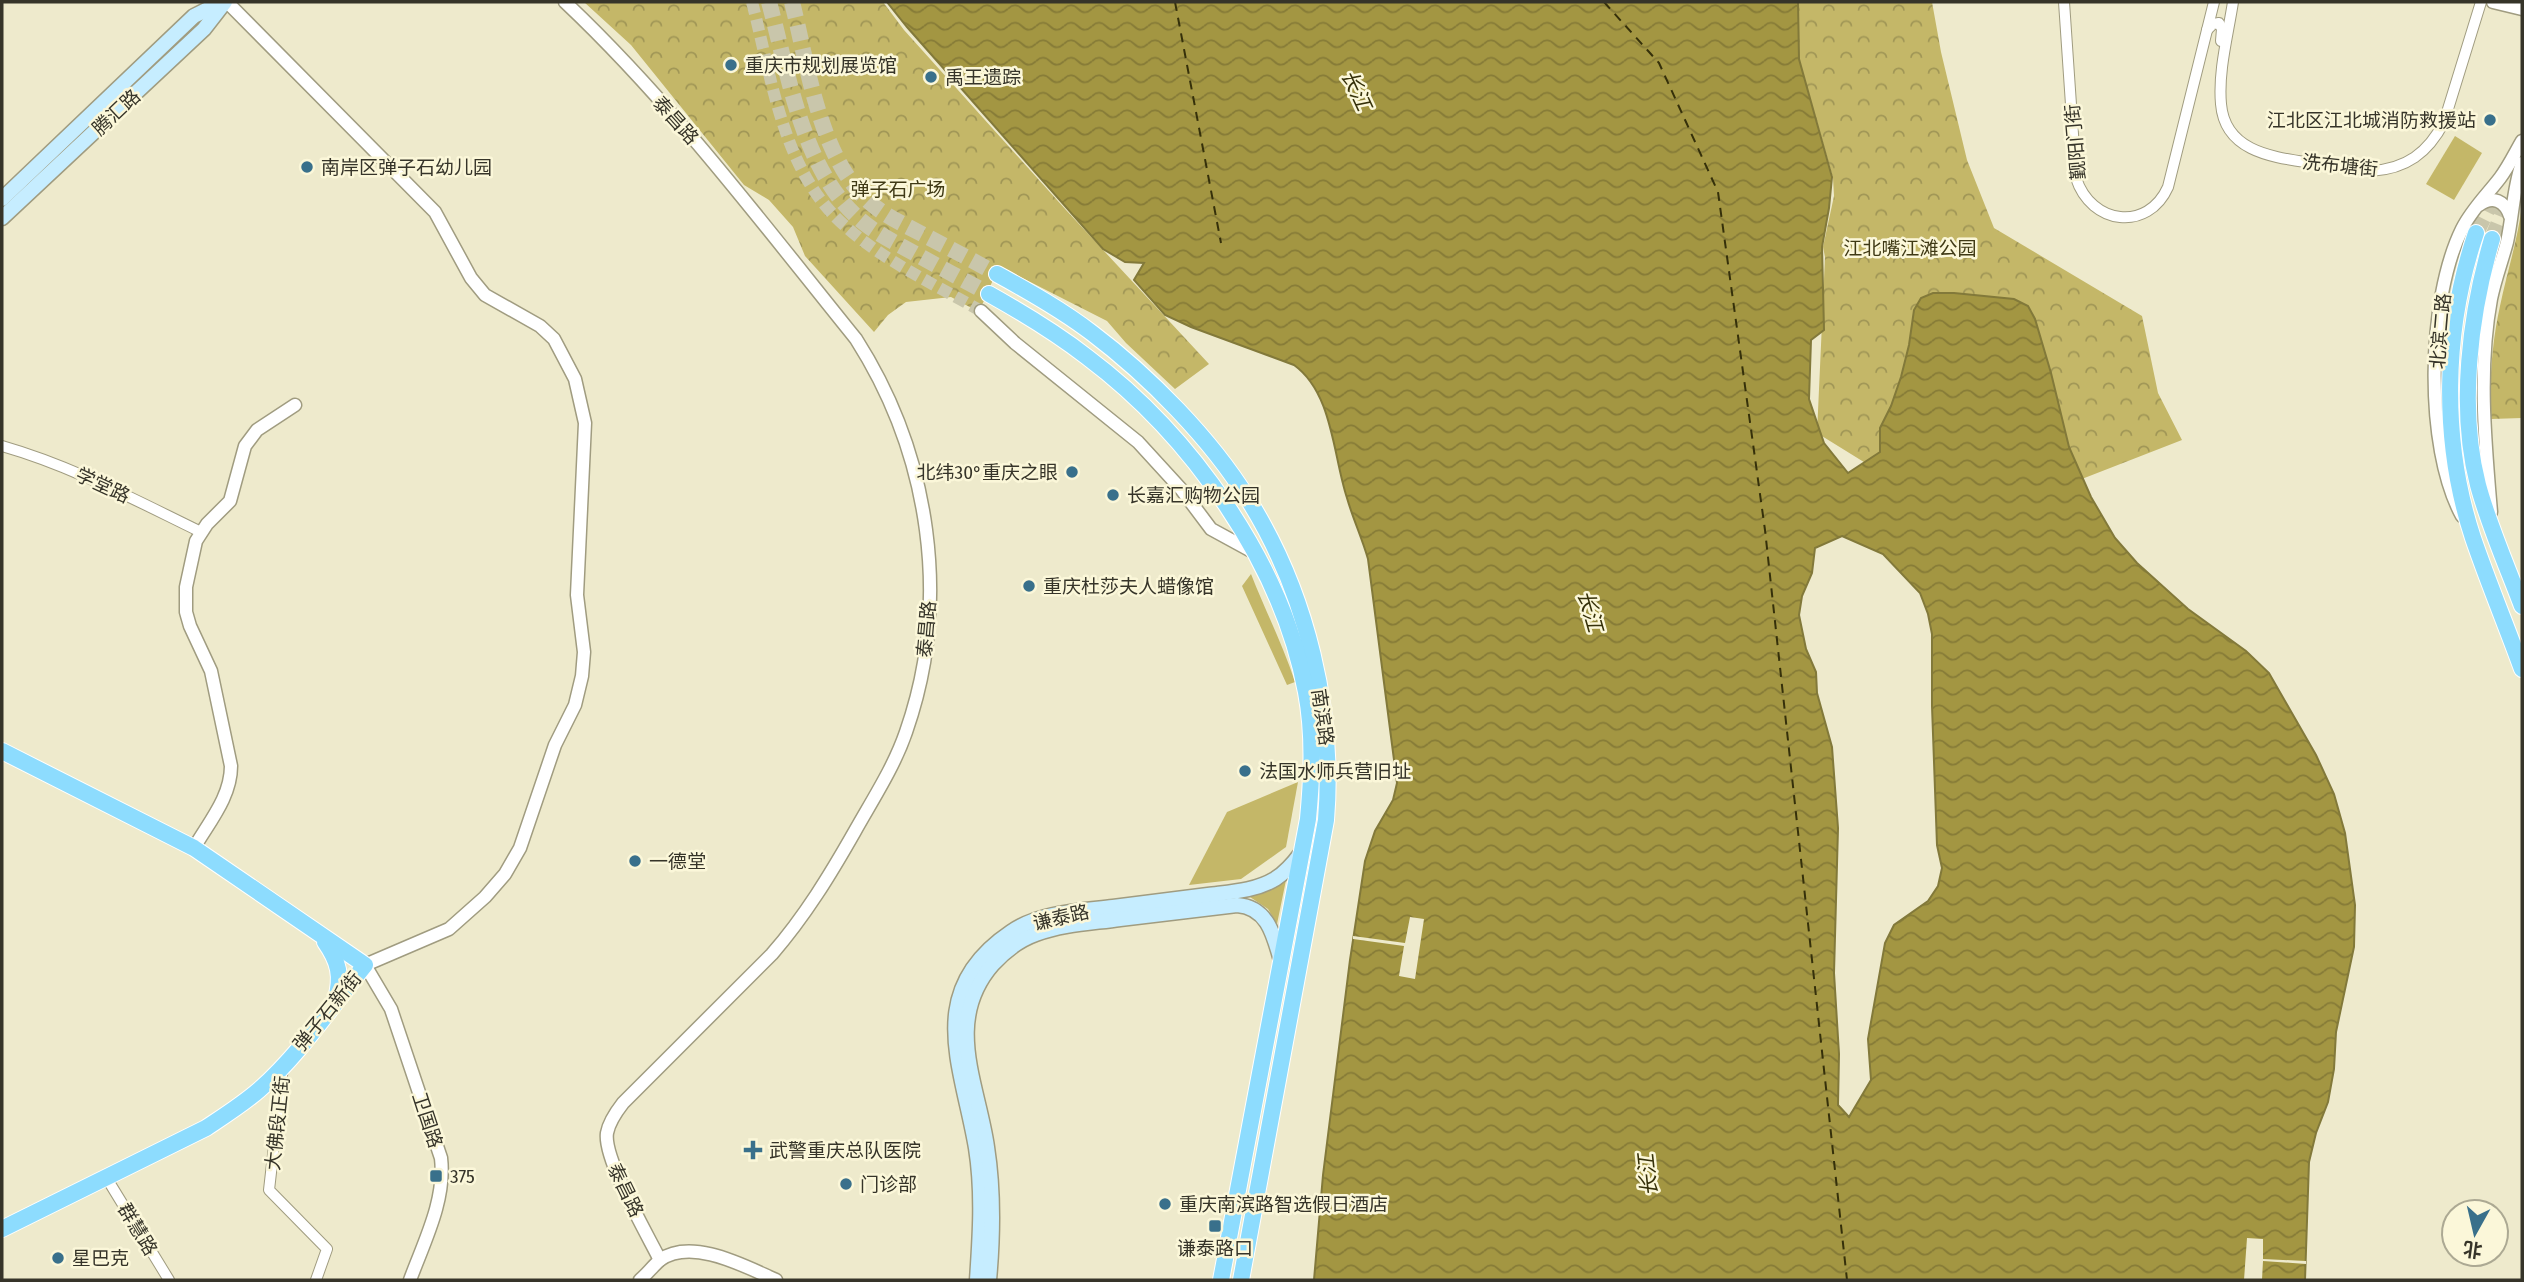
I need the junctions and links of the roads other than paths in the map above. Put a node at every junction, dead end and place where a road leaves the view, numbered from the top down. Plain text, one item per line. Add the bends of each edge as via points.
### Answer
1 (226, 2) edge
2 (565, 2) edge
3 (2064, 2) edge
4 (2214, 2) edge
5 (2233, 2) edge
6 (2481, 2) edge
7 (2493, 2) edge
8 (2522, 9) edge
9 (2207, 30) junction
10 (2223, 70) junction
11 (2522, 141) edge
12 (2522, 163) edge
13 (2, 199) edge
14 (2474, 209) junction
15 (2, 218) edge
16 (2510, 220) junction
17 (2476, 233) tunnel mouth
18 (2492, 239) tunnel mouth
19 (998, 274) tunnel mouth
20 (989, 294) tunnel mouth
21 (981, 311) tunnel mouth
22 (295, 405) dead end
23 (2, 446) edge
24 (2493, 530) junction
25 (201, 532) junction
26 (2473, 537) junction
27 (1255, 553) junction
28 (2522, 606) edge
29 (2522, 669) edge
30 (2, 751) edge
31 (194, 848) junction
32 (1301, 852) junction
33 (319, 935) junction
34 (1280, 957) junction
35 (365, 965) junction
36 (335, 1002) junction
37 (283, 1066) junction
38 (1262, 1160) junction
39 (1241, 1169) junction
40 (106, 1177) junction
41 (1232, 1221) junction
42 (2, 1229) edge
43 (660, 1260) junction
44 (169, 1280) edge
45 (316, 1280) edge
46 (410, 1280) edge
47 (640, 1280) edge
48 (776, 1280) edge
49 (977, 1280) edge
50 (989, 1280) edge
51 (1221, 1280) edge
52 (1234, 1280) edge
53 (1241, 1280) edge

1 - 13 main road, 腾汇路 via 194,16
1 - 15 main road, 腾汇路 via 204,29
1 - 35 street via 435,212 485,295 554,339 575,379 585,423 577,595 582,676 520,848 485,897 449,929
2 - 43 street, 泰昌路 via 696,142 856,340 876,371 907,442 923,506 929,556 925,648 914,709 894,762 850,841 787,937 622,1103 610,1123 610,1156
3 - 9 street, 觐阳门街 via 2076,178 2089,204 2103,214 2139,215 2163,198
4 - 9 street, 觐阳门街
5 - 10 street, 洗布塘街
6 - 10 street, 洗布塘街 via 2437,137 2415,159 2386,170 2269,157 2251,150 2237,141 2226,125 2221,107
7 - 8 street
9 - 10 street via 2215,23 2221,25
11 - 14 street, 北滨二路 via 2502,176
12 - 16 street, 北滨二路
14 - 16 street via 2496,200 2507,209
14 - 26 street, 北滨二路 via 2462,230 2445,283 2435,385 2443,470
16 - 24 street, 北滨二路 via 2491,299 2484,365
17 - 26 main road, 北滨二路 via 2454,322 2451,385 2457,467
18 - 24 main road, 北滨二路 via 2478,292 2469,385 2474,463
19 - 38 main road, 南滨路 via 1093,334 1192,427 1248,499 1289,583 1305,629 1325,719 1329,789
20 - 27 main road, 南滨路 via 1089,358 1159,421 1211,484
21 - 27 street via 1138,442 1211,529
22 - 25 street via 250,439 229,501
23 - 25 street, 学堂路 via 99,481
24 - 28 main road, 北滨二路
25 - 31 street via 184,599 190,626 211,671 231,779
26 - 29 main road, 北滨二路
27 - 32 main road, 南滨路 via 1288,630 1306,691 1311,776
30 - 31 main road, 弹子石新街
31 - 33 main road, 弹子石新街
32 - 34 main road, 南滨路
32 - 49 main road, 谦泰路 via 1284,873 1256,888 1072,912 1032,922 1014,929 977,963 959,998 954,1027 980,1190
33 - 35 main road, 弹子石新街
33 - 36 main road via 340,972
34 - 39 main road, 南滨路
34 - 50 main road, 谦泰路 via 1264,918 1237,905 1056,928 1019,942 1002,955 977,987 967,1028 967,1059 992,1191
35 - 36 main road, 弹子石新街
35 - 46 street, 卫国路 via 391,1009 441,1158 441,1192
36 - 37 main road, 弹子石新街
37 - 40 main road, 弹子石新街 via 206,1128
37 - 45 street, 大佛段正街 via 269,1190 327,1249
38 - 39 main road via 1255,1170
38 - 53 main road, 南滨路
39 - 41 main road, 南滨路
40 - 42 main road, 弹子石新街
40 - 44 street, 群慧路
41 - 51 main road, 南滨路
41 - 52 main road via 1238,1210 1246,1213
43 - 47 street
43 - 48 street via 673,1254 702,1253

